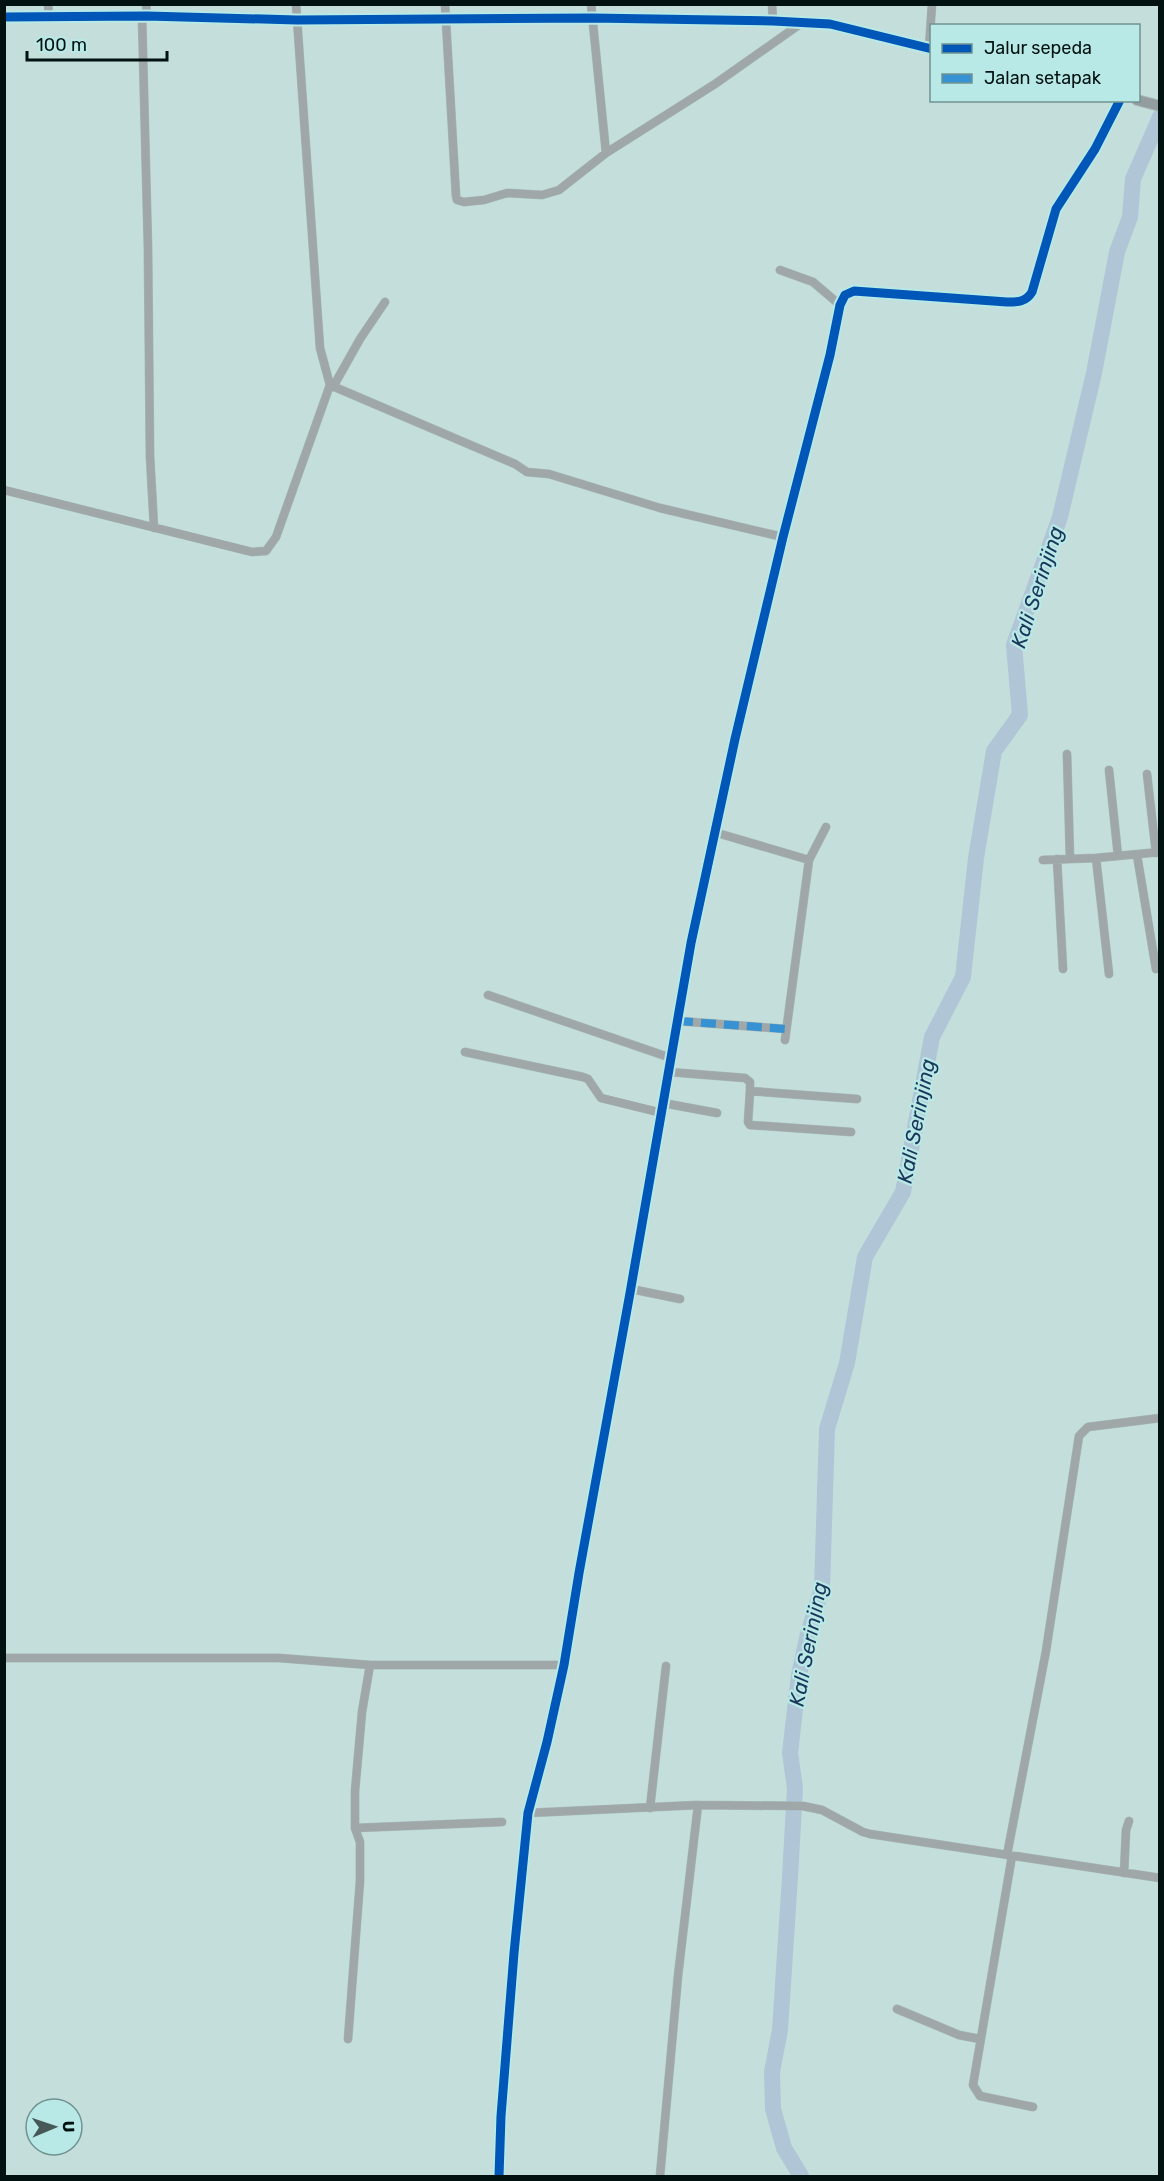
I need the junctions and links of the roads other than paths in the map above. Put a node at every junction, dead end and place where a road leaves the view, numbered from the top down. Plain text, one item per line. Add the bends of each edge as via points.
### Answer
1 (48, 4) edge
2 (146, 4) edge
3 (296, 4) edge
4 (445, 4) edge
5 (591, 4) edge
6 (771, 4) edge
7 (932, 4) edge
8 (145, 16) junction
9 (4, 17) edge
10 (50, 17) junction
11 (592, 18) junction
12 (446, 19) junction
13 (297, 20) junction
14 (773, 21) junction
15 (803, 22) junction
16 (931, 24) edge
17 (930, 49) edge
18 (1140, 101) edge
19 (1119, 102) edge
20 (1157, 105) edge
21 (606, 153) junction
22 (780, 270) dead end
23 (385, 302) dead end
24 (840, 305) junction
25 (331, 386) junction
26 (4, 490) edge
27 (154, 528) junction
28 (783, 537) junction
29 (1067, 754) dead end
30 (1109, 770) dead end
31 (1147, 774) dead end
32 (826, 827) dead end
33 (714, 832) junction
34 (1158, 852) edge
35 (1137, 855) junction
36 (1118, 856) junction
37 (1096, 858) junction
38 (1058, 859) junction
39 (1070, 859) junction
40 (809, 860) junction
41 (1043, 860) dead end
42 (1063, 969) dead end
43 (1156, 969) dead end
44 (1109, 974) dead end
45 (488, 995) dead end
46 (678, 1021) junction
47 (786, 1029) junction
48 (785, 1040) dead end
49 (465, 1052) dead end
50 (671, 1058) junction
51 (669, 1072) junction
52 (750, 1091) junction
53 (856, 1099) dead end
54 (662, 1108) junction
55 (717, 1113) dead end
56 (851, 1132) dead end
57 (631, 1289) junction
58 (680, 1299) dead end
59 (1160, 1418) edge
60 (4, 1658) edge
61 (370, 1665) junction
62 (564, 1665) junction
63 (666, 1666) dead end
64 (698, 1805) junction
65 (650, 1808) junction
66 (528, 1813) junction
67 (1129, 1821) dead end
68 (502, 1822) dead end
69 (355, 1828) junction
70 (1010, 1856) junction
71 (1124, 1873) junction
72 (1160, 1878) edge
73 (897, 2009) dead end
74 (348, 2039) dead end
75 (980, 2039) junction
76 (1033, 2108) dead end
77 (499, 2176) edge
78 (660, 2176) edge

1 - 10 street
2 - 8 street
3 - 13 street
4 - 12 street
5 - 11 street
6 - 14 street
7 - 16 street
8 - 10 street
8 - 13 street
8 - 27 street
9 - 10 street
11 - 12 street
11 - 14 street
11 - 21 street
12 - 13 street
12 - 21 street via 457,200 484,200 507,193 552,193
13 - 25 street via 320,348
14 - 15 street
15 - 17 street via 830,24
15 - 21 street via 716,84
18 - 20 street
19 - 24 street via 1095,149 1056,208 1028,298 1006,302 854,291 845,295
22 - 24 street via 813,282
23 - 25 street
24 - 28 street
25 - 27 street via 269,549 252,552
25 - 28 street via 431,426 527,472 549,474 660,508
26 - 27 street
28 - 33 street
29 - 39 street
30 - 36 street
31 - 34 street
32 - 40 street
33 - 40 street
33 - 46 street
34 - 35 street
35 - 36 street
35 - 43 street
36 - 37 street
37 - 39 street
37 - 44 street
38 - 39 street
38 - 41 street
38 - 42 street
40 - 47 street
45 - 50 street
46 - 47 street
46 - 50 street
47 - 48 street
49 - 54 street via 583,1077 601,1098
50 - 51 street
51 - 52 street via 745,1078 750,1082
51 - 54 street
52 - 53 street
52 - 56 street via 750,1125
54 - 55 street
54 - 57 street
57 - 58 street
57 - 62 street
59 - 70 street via 1095,1425 1079,1436
60 - 61 street via 279,1658
61 - 62 street
61 - 69 street via 360,1735
62 - 66 street
63 - 65 street
64 - 65 street
64 - 70 street via 803,1806 822,1810 870,1834
64 - 78 street
65 - 66 street
66 - 77 street
67 - 71 street
68 - 69 street
69 - 74 street via 360,1842 360,1881
70 - 71 street
70 - 75 street
71 - 72 street
73 - 75 street via 959,2035
75 - 76 street via 973,2081 977,2093

